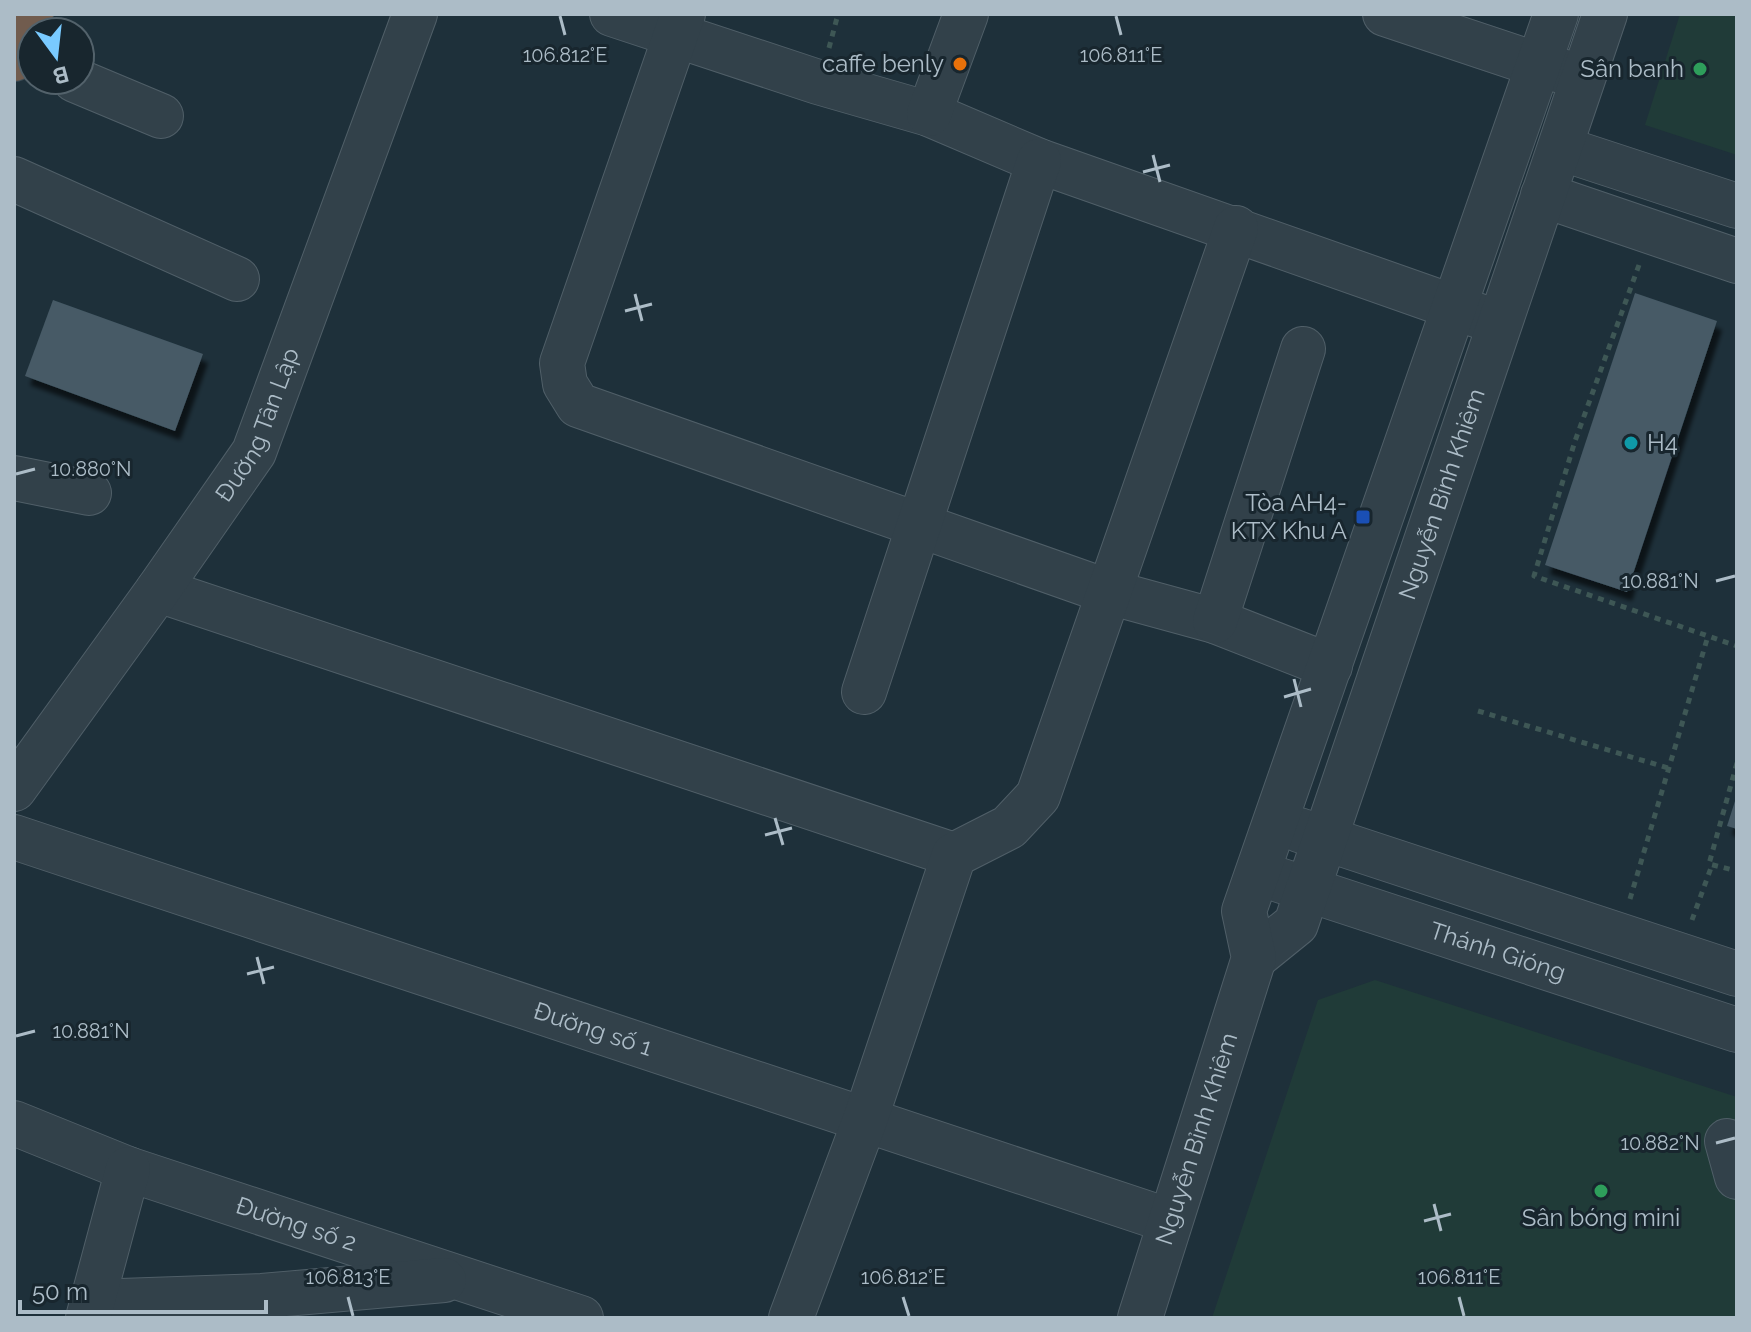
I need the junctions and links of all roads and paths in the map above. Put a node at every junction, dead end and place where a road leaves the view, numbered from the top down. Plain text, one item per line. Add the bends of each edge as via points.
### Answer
1 (415, 14) edge
2 (612, 14) edge
3 (966, 14) edge
4 (1385, 14) edge
5 (1556, 14) edge
6 (1605, 14) edge
7 (679, 24) edge
8 (1538, 65) junction
9 (1584, 76) junction
10 (96, 89) edge
11 (929, 114) junction
12 (161, 116) dead end
13 (1560, 148) junction
14 (1039, 161) junction
15 (14, 179) edge
16 (1543, 195) junction
17 (1732, 204) edge
18 (1236, 228) junction
19 (1651, 232) junction
20 (1724, 257) edge
21 (237, 279) dead end
22 (1454, 307) junction
23 (1500, 323) junction
24 (1303, 349) dead end
25 (14, 478) edge
26 (89, 493) dead end
27 (918, 526) junction
28 (158, 590) junction
29 (1109, 592) junction
30 (1215, 621) junction
31 (1708, 636) junction
32 (1737, 646) edge
33 (1330, 666) junction
34 (864, 692) dead end
35 (1478, 711) dead end
36 (1737, 763) edge
37 (1668, 768) junction
38 (14, 789) edge
39 (1276, 822) junction
40 (14, 837) edge
41 (1325, 839) junction
42 (954, 855) junction
43 (1712, 865) junction
44 (1737, 871) edge
45 (1258, 873) junction
46 (1308, 890) junction
47 (1619, 936) junction
48 (1680, 956) junction
49 (1254, 958) junction
50 (1737, 974) edge
51 (1737, 1030) edge
52 (865, 1120) junction
53 (14, 1123) edge
54 (128, 1169) junction
55 (1170, 1221) junction
56 (463, 1279) junction
57 (90, 1310) edge
58 (581, 1318) edge
59 (791, 1318) edge
60 (1140, 1318) edge

1 - 28 street, Đường Tân Lập via 254,452
2 - 7 street
3 - 11 street
4 - 8 street
5 - 8 street, Nguyễn Bỉnh Khiêm
6 - 9 street, Nguyễn Bỉnh Khiêm
7 - 11 street
7 - 27 street via 562,363 565,384 578,405
8 - 9 street
8 - 22 street, Nguyễn Bỉnh Khiêm
9 - 13 street, Nguyễn Bỉnh Khiêm
10 - 12 street
11 - 14 street
13 - 16 street, Nguyễn Bỉnh Khiêm
13 - 17 street
14 - 18 street
14 - 27 street
15 - 21 street
16 - 19 street
16 - 23 street, Nguyễn Bỉnh Khiêm
17 - 20 street
18 - 22 street
18 - 29 street
19 - 20 street
19 - 31 path via 1575,441 1534,576
22 - 23 street
22 - 33 street, Nguyễn Bỉnh Khiêm
23 - 41 street, Nguyễn Bỉnh Khiêm
24 - 30 street
25 - 26 street
27 - 29 street
27 - 34 street
28 - 38 street, Đường Tân Lập
28 - 42 street
29 - 30 street
29 - 42 street via 1038,796 1009,827
30 - 33 street
31 - 32 path
31 - 37 path
33 - 39 street, Nguyễn Bỉnh Khiêm
35 - 37 path
36 - 43 path
37 - 47 path
39 - 41 street
39 - 45 street, Nguyễn Bỉnh Khiêm
40 - 52 street, Đường số 1
41 - 46 street, Nguyễn Bỉnh Khiêm
41 - 47 street
42 - 52 street
43 - 44 path
43 - 48 path
45 - 46 street, Thánh Gióng
45 - 49 street, Nguyễn Bỉnh Khiêm via 1244,911
46 - 49 street, Nguyễn Bỉnh Khiêm via 1296,924
46 - 51 street, Thánh Gióng
47 - 48 street
48 - 50 street
49 - 55 street, Nguyễn Bỉnh Khiêm
52 - 55 street, Đường số 1
52 - 59 street
53 - 54 street, Đường số 2
54 - 56 street, Đường số 2
54 - 57 street
55 - 60 street, Nguyễn Bỉnh Khiêm
56 - 57 street
56 - 58 street, Đường số 2

